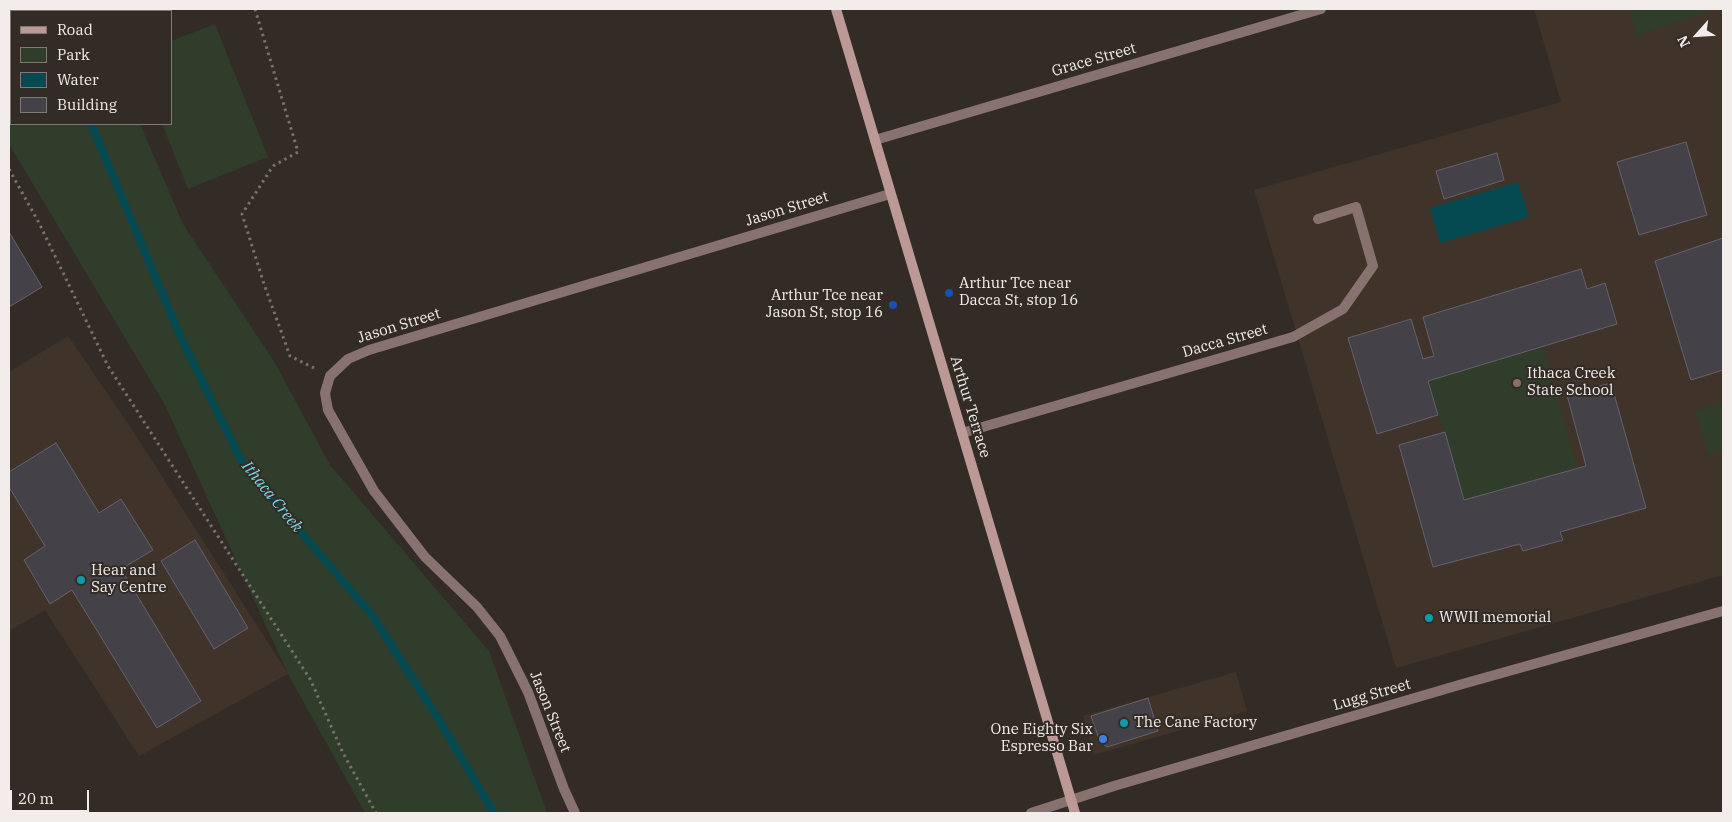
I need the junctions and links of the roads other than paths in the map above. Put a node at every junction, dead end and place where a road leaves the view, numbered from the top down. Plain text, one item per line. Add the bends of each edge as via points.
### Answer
1 (836, 9) edge
2 (1322, 9) edge
3 (875, 140) junction
4 (890, 194) junction
5 (1318, 219) dead end
6 (962, 433) junction
7 (1723, 611) edge
8 (1071, 800) junction
9 (575, 813) edge
10 (1031, 813) edge
11 (1075, 813) edge

1 - 3 street, Arthur Terrace
2 - 3 street, Grace Street
3 - 4 street, Arthur Terrace
4 - 6 street, Arthur Terrace
4 - 9 street, Jason Street via 369,350 348,359 330,376 325,392 328,410 374,491 425,557 478,607 500,636 528,692
5 - 6 street, Dacca Street via 1356,207 1373,266 1344,309 1293,337
6 - 8 street, Arthur Terrace
7 - 8 street, Lugg Street
8 - 10 street, Lugg Street
8 - 11 street, Arthur Terrace

